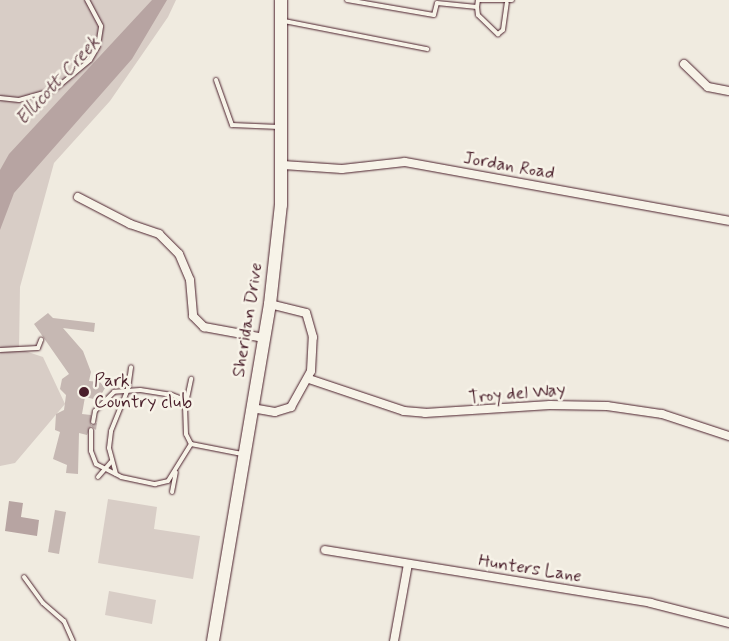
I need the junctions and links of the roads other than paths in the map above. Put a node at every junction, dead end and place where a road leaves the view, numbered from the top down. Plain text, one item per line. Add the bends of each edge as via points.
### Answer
1 (87, 0) edge
2 (281, 0) edge
3 (347, 0) edge
4 (478, 0) edge
5 (512, 0) edge
6 (507, 3) junction
7 (477, 7) junction
8 (282, 21) junction
9 (427, 49) dead end
10 (684, 64) dead end
11 (216, 80) dead end
12 (729, 91) edge
13 (1, 99) edge
14 (284, 127) junction
15 (283, 165) junction
16 (78, 197) dead end
17 (729, 221) edge
18 (270, 304) junction
19 (264, 338) junction
20 (41, 340) dead end
21 (0, 350) edge
22 (131, 367) dead end
23 (191, 378) dead end
24 (309, 379) junction
25 (128, 389) junction
26 (185, 408) junction
27 (252, 408) junction
28 (93, 422) dead end
29 (91, 430) dead end
30 (729, 436) edge
31 (191, 444) junction
32 (245, 454) junction
33 (111, 462) junction
34 (104, 469) junction
35 (176, 470) junction
36 (116, 474) junction
37 (172, 492) dead end
38 (325, 550) dead end
39 (408, 564) junction
40 (24, 577) dead end
41 (729, 623) edge
42 (73, 641) edge
43 (213, 641) edge
44 (394, 641) edge

1 - 13 lane via 101,26 98,46 90,60 54,90 19,100
2 - 8 main road, Sheridan Drive
3 - 7 lane via 434,15 437,3
4 - 6 lane
4 - 7 lane
5 - 6 lane
6 - 7 lane via 503,30 498,34 478,15
8 - 9 lane
8 - 14 main road, Sheridan Drive
10 - 12 street via 708,87
11 - 14 lane via 232,125
14 - 15 main road, Sheridan Drive
15 - 17 street, Jordan Road via 342,169 405,162
15 - 18 main road, Sheridan Drive
16 - 19 street via 130,224 159,234 179,254 190,280 193,316 204,327
18 - 19 main road, Sheridan Drive
18 - 24 street via 297,307 311,322 313,358
19 - 27 main road, Sheridan Drive
20 - 21 lane via 38,348
22 - 25 lane
23 - 26 lane
24 - 27 street via 298,398 284,411
24 - 30 street, Troy del Way via 404,411 425,414 550,405 607,406 662,414
25 - 26 lane via 172,395 180,398
25 - 28 lane via 114,392 103,402
25 - 33 lane via 110,431
26 - 31 lane via 186,434
27 - 32 main road, Sheridan Drive
29 - 34 lane via 91,451 96,464
31 - 32 lane
31 - 35 lane
32 - 43 main road, Sheridan Drive
33 - 34 lane
33 - 36 lane
34 - 36 lane
34 - 36 lane via 98,477
35 - 36 lane via 168,481 155,484
35 - 37 lane
38 - 39 street, Hunters Lane
39 - 41 street, Hunters Lane via 651,603
39 - 44 street
40 - 42 lane via 43,603 64,621

